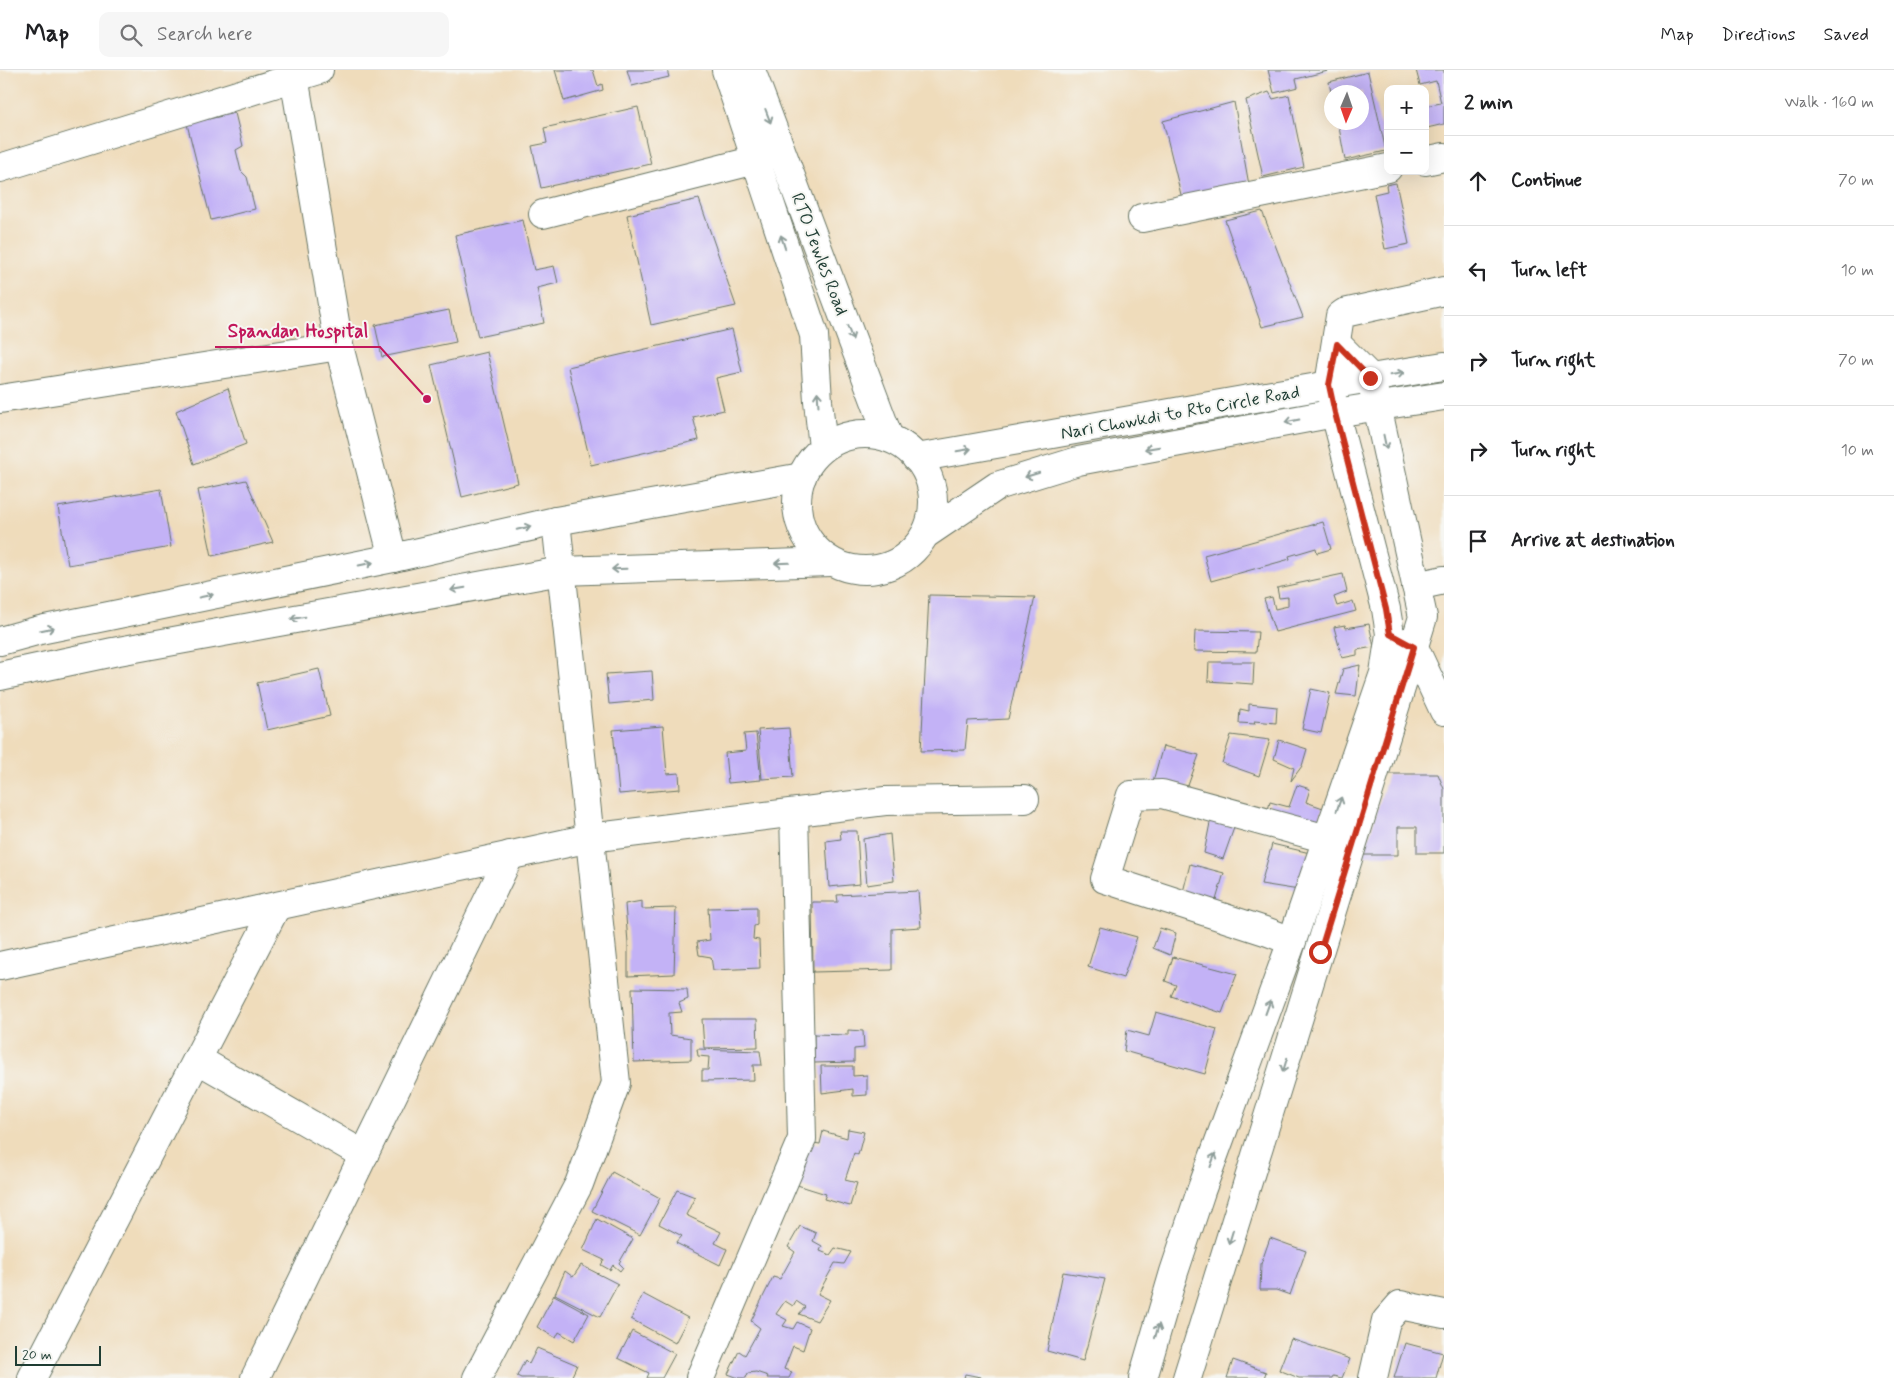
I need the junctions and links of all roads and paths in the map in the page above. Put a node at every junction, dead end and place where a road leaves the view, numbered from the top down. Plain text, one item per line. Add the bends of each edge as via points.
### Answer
1 (726, 70) edge
2 (751, 70) edge
3 (302, 73) edge
4 (781, 151) junction
5 (1444, 157) edge
6 (756, 160) junction
7 (1429, 160) edge
8 (0, 168) edge
9 (1384, 169) edge
10 (543, 214) dead end
11 (1142, 218) dead end
12 (1444, 291) edge
13 (1337, 344) junction
14 (339, 346) junction
15 (1444, 366) edge
16 (1370, 378) junction
17 (1329, 385) junction
18 (1444, 396) edge
19 (0, 399) edge
20 (1377, 406) junction
21 (1335, 413) junction
22 (889, 438) junction
23 (823, 448) junction
24 (916, 458) junction
25 (802, 477) junction
26 (556, 521) junction
27 (926, 534) junction
28 (393, 558) junction
29 (830, 562) junction
30 (561, 571) junction
31 (1444, 580) edge
32 (1416, 586) junction
33 (1390, 634) junction
34 (0, 641) edge
35 (1414, 647) junction
36 (0, 676) edge
37 (1444, 711) edge
38 (1024, 799) dead end
39 (794, 812) junction
40 (590, 838) junction
41 (1327, 839) junction
42 (1352, 850) junction
43 (510, 855) junction
44 (276, 907) junction
45 (1292, 941) junction
46 (0, 966) edge
47 (196, 1059) junction
48 (364, 1156) junction
49 (1201, 1191) junction
50 (1241, 1205) junction
51 (1444, 1314) edge
52 (32, 1378) edge
53 (255, 1378) edge
54 (477, 1378) edge
55 (700, 1378) edge
56 (1143, 1378) edge
57 (1188, 1378) edge
58 (1373, 1378) edge

1 - 6 main road, RTO Jewles Road
2 -> 4 main road, RTO Jewles Road
3 - 8 main road
3 - 14 main road
4 - 6 main road
4 -> 22 main road, RTO Jewles Road
5 - 7 main road
6 - 10 main road
23 -> 6 main road, RTO Jewles Road via 814,335
9 - 11 main road
12 - 13 main road via 1344,313 1340,316
13 - 16 main road
13 - 17 main road
14 - 19 main road
14 - 28 main road
16 -> 15 main road, Nari Chowkdi to Rto Circle Road
16 - 17 main road, Nari Chowkdi to Rto Circle Road
16 - 20 main road
17 - 21 main road
24 -> 17 main road, Nari Chowkdi to Rto Circle Road
18 - 20 main road
20 - 21 main road
20 -> 32 main road
21 -> 27 main road via 1078,461 997,486
21 - 33 main road
22 - 23 main road via 866,434 843,437
22 - 24 main road
23 - 25 main road via 807,465
24 - 27 main road via 924,467 932,489 933,512
25 - 26 main road
25 - 29 main road via 796,507 801,529 813,548
28 -> 26 main road
26 - 30 main road
27 - 29 main road via 913,551 895,564 874,570 851,570
34 -> 28 main road
29 -> 30 main road
30 -> 36 main road via 113,652
30 - 40 main road
31 - 32 main road
32 - 35 main road via 1422,617
33 - 35 main road
41 -> 33 main road via 1384,673
35 - 37 main road
35 - 42 main road
38 - 39 main road via 885,802
39 - 40 main road
39 - 55 main road via 802,1139
40 - 43 main road
40 - 54 main road via 616,1084 579,1184
41 - 42 main road
41 - 45 main road
41 - 45 main road via 1162,794 1131,795 1105,878
42 -> 50 main road
43 - 44 main road
43 - 48 main road
44 - 46 main road
44 - 47 main road
49 -> 45 main road
47 - 48 main road
47 - 52 main road
48 - 53 main road
49 - 50 main road
56 -> 49 main road
50 -> 57 main road
51 - 58 main road via 1400,1305 1386,1322

